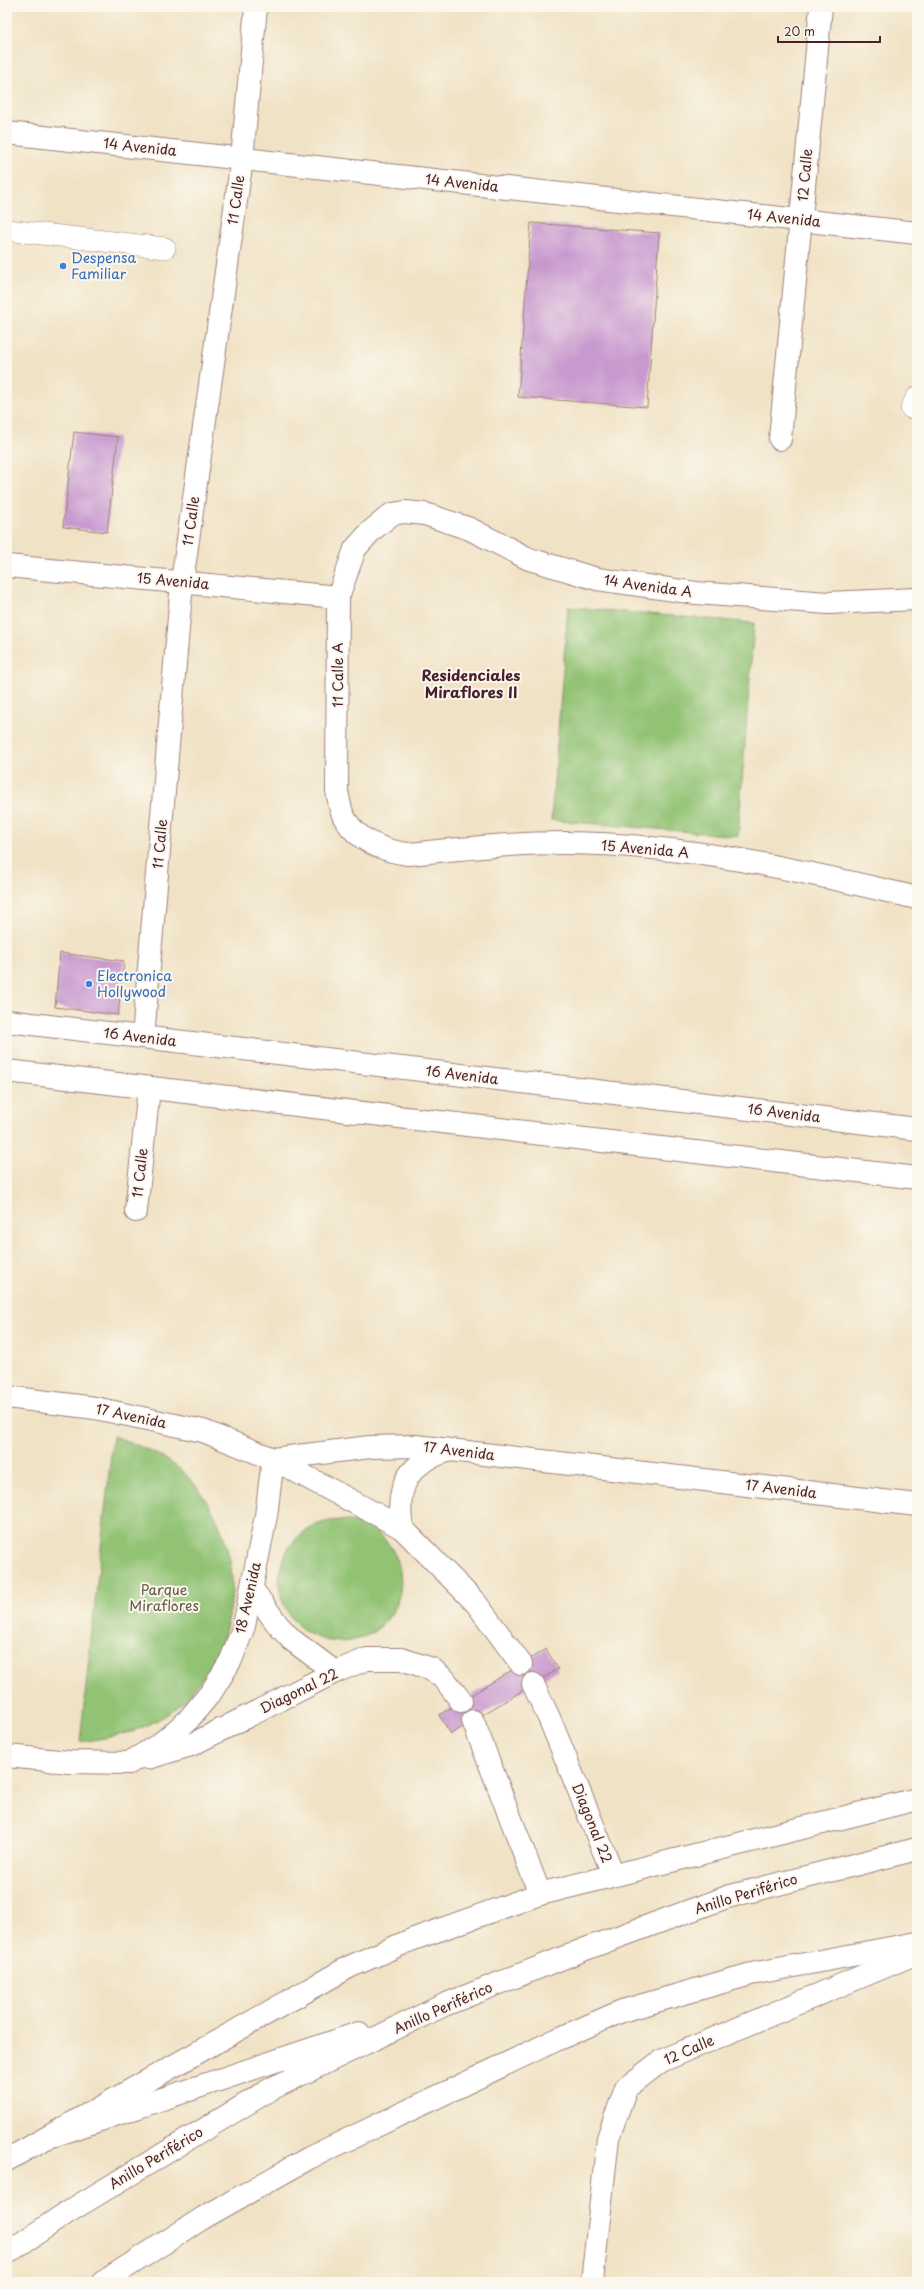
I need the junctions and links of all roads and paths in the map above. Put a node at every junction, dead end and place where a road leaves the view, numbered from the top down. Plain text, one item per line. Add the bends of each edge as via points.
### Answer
1 (256, 7) edge
2 (821, 7) edge
3 (7, 133) edge
4 (242, 159) junction
5 (801, 220) junction
6 (7, 230) edge
7 (917, 233) edge
8 (166, 248) dead end
9 (780, 439) dead end
10 (392, 514) joint
11 (7, 566) edge
12 (182, 582) junction
13 (338, 597) junction
14 (917, 599) edge
15 (370, 843) joint
16 (917, 898) edge
17 (7, 1021) edge
18 (143, 1037) junction
19 (7, 1071) edge
20 (149, 1088) junction
21 (917, 1129) edge
22 (917, 1178) edge
23 (136, 1211) dead end
24 (7, 1398) edge
25 (452, 1450) junction
26 (273, 1459) junction
27 (917, 1505) edge
28 (402, 1528) junction
29 (252, 1589) junction
30 (521, 1664) dead end
31 (336, 1672) junction
32 (533, 1684) dead end
33 (461, 1701) dead end
34 (473, 1721) dead end
35 (7, 1756) edge
36 (129, 1763) junction
37 (917, 1799) edge
38 (917, 1849) edge
39 (613, 1874) junction
40 (540, 1894) junction
41 (917, 1943) edge
42 (917, 1953) edge
43 (444, 2005) junction
44 (49, 2137) junction
45 (7, 2160) edge
46 (7, 2253) edge
47 (103, 2282) edge
48 (592, 2282) edge

1 - 4 main road, 11 Calle
2 - 5 main road, 12 Calle
3 - 4 main road, 14 Avenida
4 - 5 main road, 14 Avenida
4 - 12 main road, 11 Calle
5 - 7 main road, 14 Avenida
5 - 9 main road, 12 Calle
6 - 8 lane
10 - 13 main road, 11 Calle A via 371,531 355,549
10 - 14 main road, 14 Avenida A via 425,514 470,529 528,559 597,579 696,593 828,603
11 - 12 main road, 15 Avenida
12 - 13 main road, 15 Avenida
12 - 18 main road, 11 Calle
13 - 15 main road, 11 Calle A via 337,791 344,818
15 - 16 main road, 15 Avenida A via 408,854 498,846 566,844 652,849 749,860
17 - 18 main road, 16 Avenida
18 - 21 main road, 16 Avenida
19 - 20 main road
20 - 22 main road
20 - 23 main road, 11 Calle
24 - 26 main road, 17 Avenida via 96,1408 202,1431
25 - 26 main road, 17 Avenida via 416,1446 370,1447
25 - 27 main road, 17 Avenida
25 - 28 main road via 431,1456 414,1469 403,1486 398,1507
26 - 28 main road
26 - 29 main road, 18 Avenida via 266,1516
28 - 30 main road via 476,1603
29 - 31 main road via 292,1640
29 - 36 main road, 18 Avenida via 244,1626 231,1660 212,1692 188,1720 160,1744
31 - 33 main road, Diagonal 22 via 368,1659 401,1659 432,1669 445,1680
31 - 36 main road, Diagonal 22 via 191,1745
32 - 39 main road, Diagonal 22
34 - 40 main road
35 - 36 main road via 70,1762
37 - 39 main road
38 - 43 main road, Anillo Periférico via 727,1897
39 - 40 main road
40 - 44 main road via 446,1926 349,1967
41 - 47 main road via 751,1974 622,2011 309,2158 203,2218
42 - 48 main road, 12 Calle via 661,2061 626,2088 608,2138
43 - 44 main road
43 - 46 main road, Anillo Periférico via 271,2089 68,2212
44 - 45 main road

